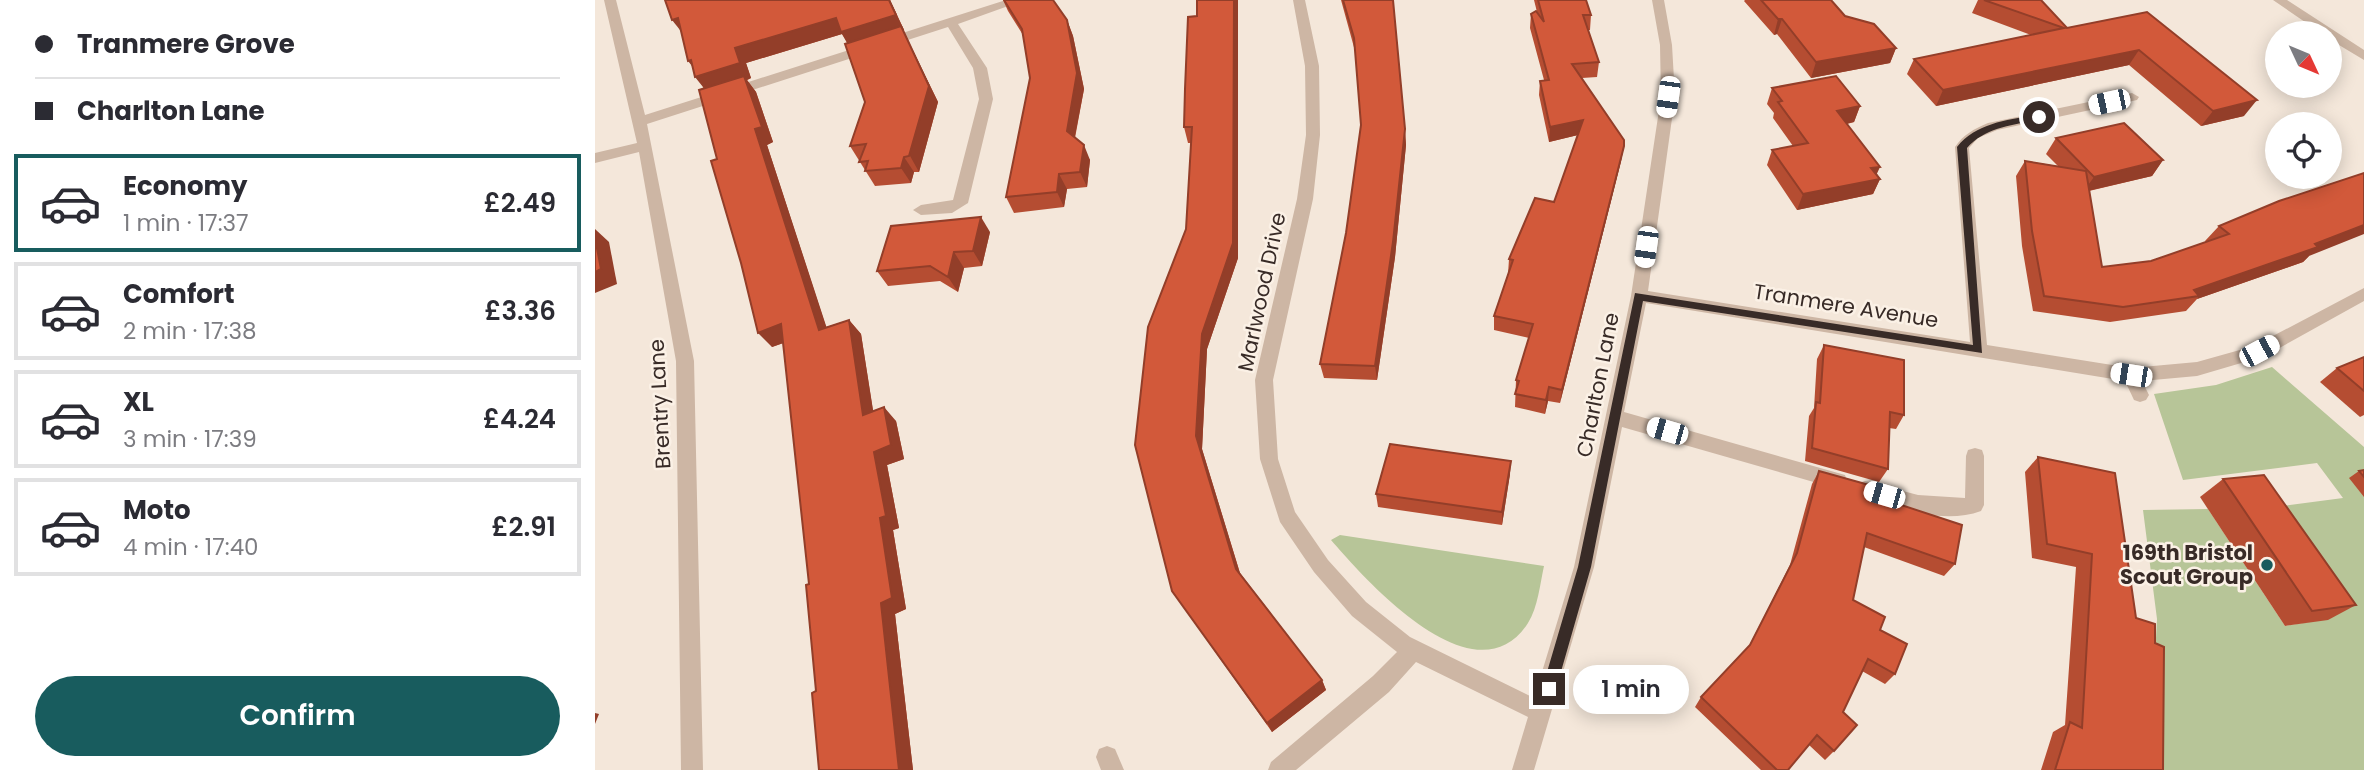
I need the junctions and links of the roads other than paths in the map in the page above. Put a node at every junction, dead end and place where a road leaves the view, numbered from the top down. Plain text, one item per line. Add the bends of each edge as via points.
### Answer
1 (610, 0) edge
2 (1019, 0) edge
3 (1299, 0) edge
4 (1658, 0) edge
5 (2279, 0) edge
6 (951, 22) junction
7 (2364, 56) edge
8 (2132, 97) dead end
9 (639, 122) junction
10 (645, 146) junction
11 (595, 158) edge
12 (921, 210) dead end
13 (2364, 294) edge
14 (1639, 296) junction
15 (1979, 350) junction
16 (2131, 375) junction
17 (2140, 396) dead end
18 (1616, 418) junction
19 (1975, 456) dead end
20 (1414, 649) junction
21 (1542, 713) junction
22 (692, 770) edge
23 (1279, 770) edge
24 (1523, 770) edge

1 - 9 street, Brentry Lane
2 - 6 street
3 - 20 street, Marlwood Drive via 1312,66 1313,135 1305,199 1264,380 1269,459 1287,516 1321,566 1359,609
4 - 14 street, Charlton Lane via 1668,97
5 - 7 street
6 - 9 street
6 - 12 street via 980,68 986,99 960,203 952,208
8 - 15 street via 1993,126 1973,135 1962,147
9 - 10 street, Brentry Lane
10 - 11 street
10 - 22 street, Brentry Lane via 685,360
13 - 16 street, Tranmere Avenue via 2259,351 2197,369
14 - 15 street, Tranmere Avenue
14 - 18 street, Charlton Lane
15 - 16 street, Tranmere Avenue
16 - 17 street
18 - 19 street via 1924,506 1952,509 1973,505
18 - 21 street, Charlton Lane via 1584,567
20 - 21 street, Marlwood Drive
20 - 23 street via 1381,684
21 - 24 street, Charlton Lane

